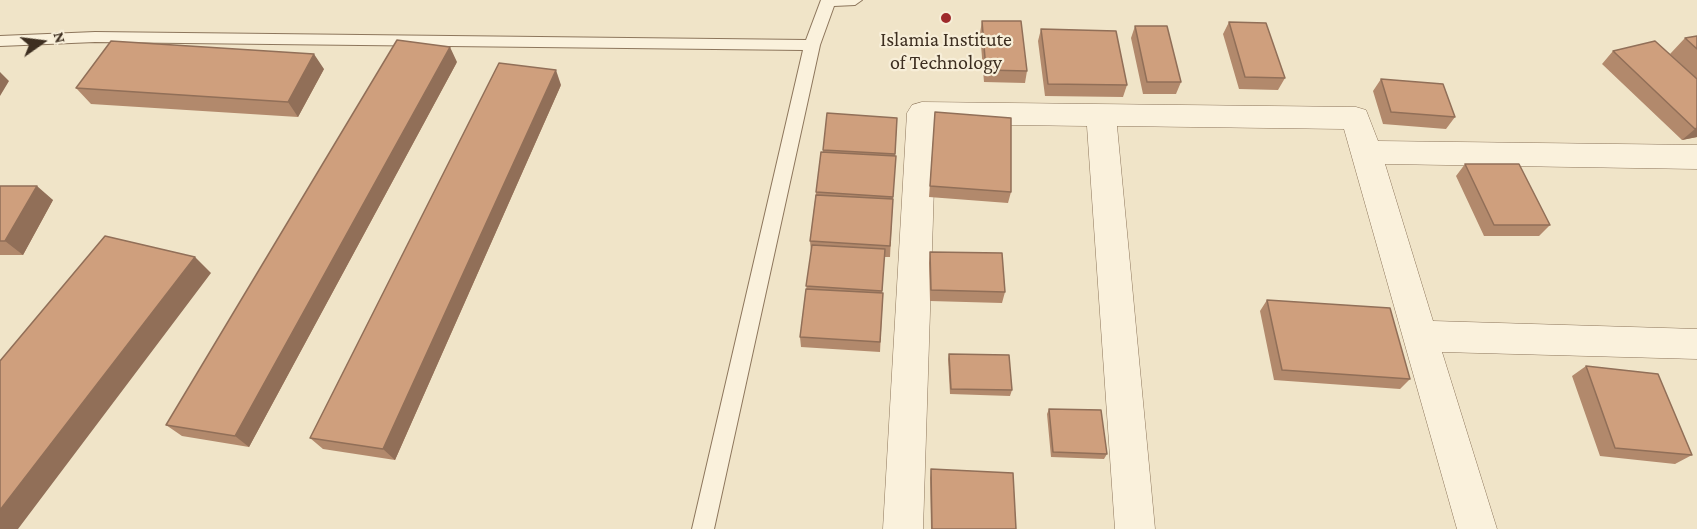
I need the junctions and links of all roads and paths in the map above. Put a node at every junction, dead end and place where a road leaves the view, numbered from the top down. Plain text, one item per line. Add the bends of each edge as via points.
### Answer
1 (855, 0) edge
2 (0, 41) edge
3 (812, 45) junction
4 (1101, 114) junction
5 (1366, 152) junction
6 (1697, 157) edge
7 (1421, 336) junction
8 (1697, 344) edge
9 (703, 529) edge
10 (903, 529) edge
11 (1135, 529) edge
12 (1477, 529) edge

1 - 3 lane via 828,1
2 - 3 lane via 95,37
3 - 9 lane
4 - 5 street via 1356,118
4 - 10 street via 922,113
4 - 11 street
5 - 6 street
5 - 7 street
7 - 8 street
7 - 12 street

